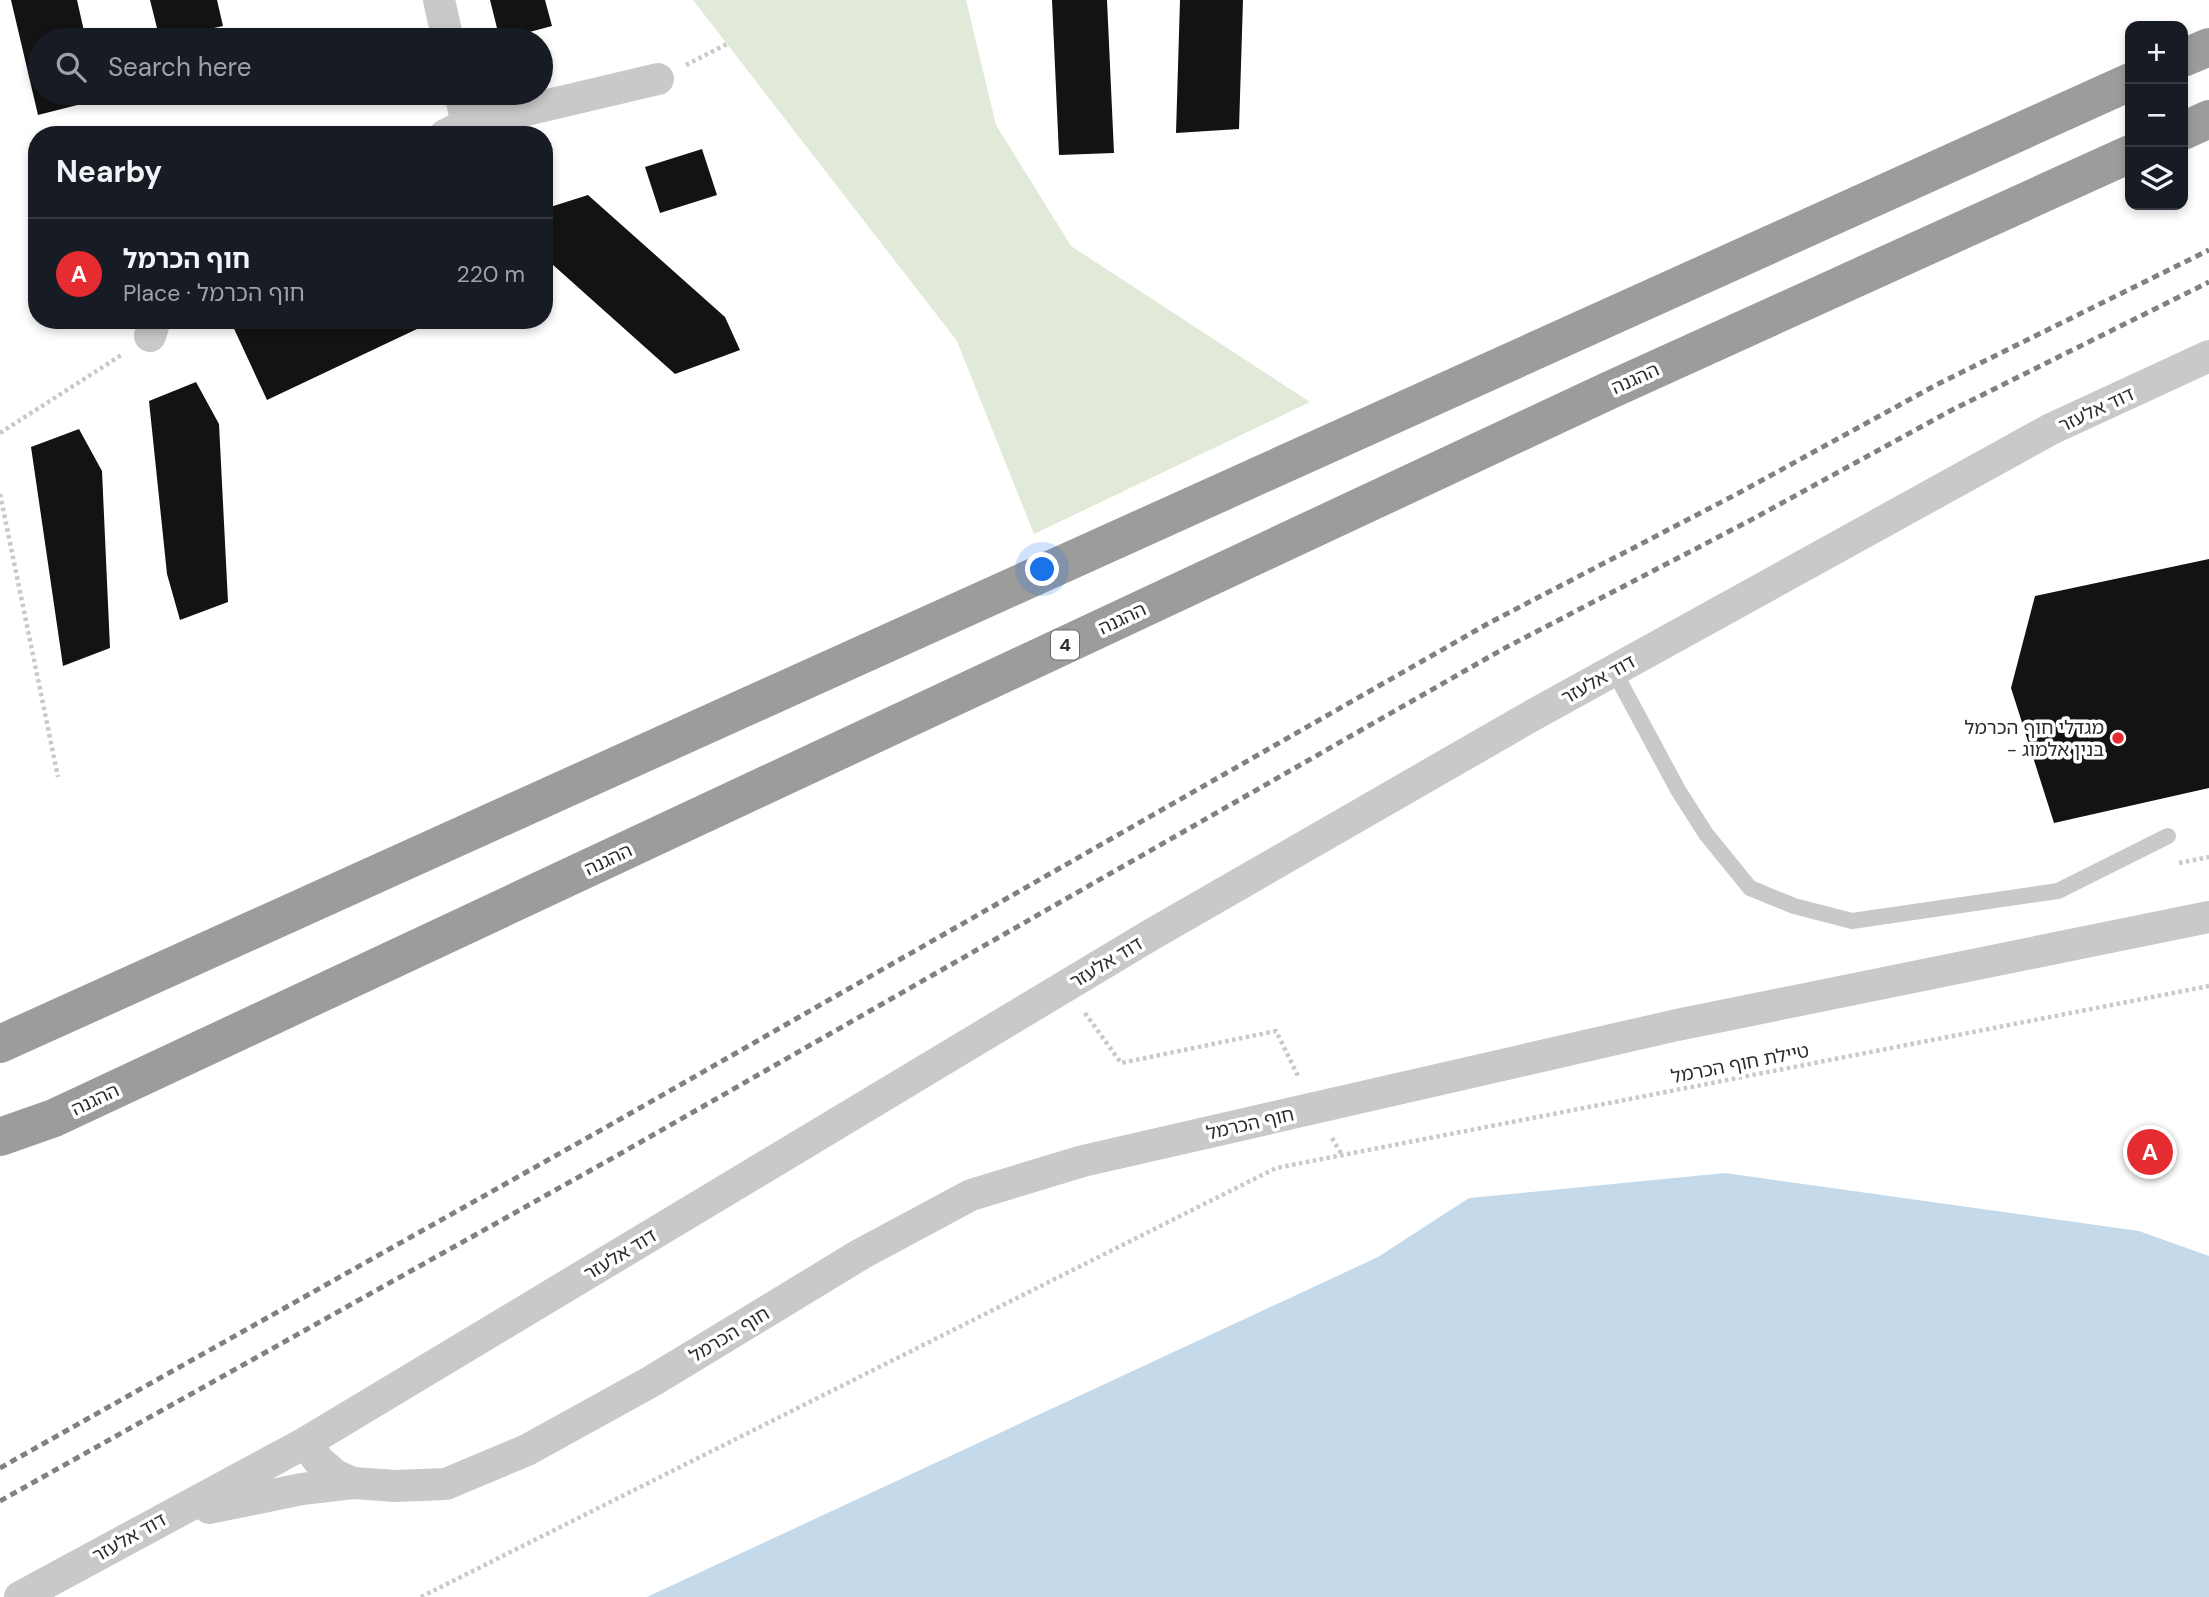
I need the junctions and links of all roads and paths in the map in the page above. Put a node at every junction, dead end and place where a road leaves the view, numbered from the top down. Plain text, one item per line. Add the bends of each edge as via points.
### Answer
1 (439, 0) edge
2 (445, 28) edge
3 (727, 44) dead end
4 (2209, 47) edge
5 (2188, 56) edge
6 (658, 79) joint
7 (2126, 84) edge
8 (459, 105) edge
9 (553, 105) edge
10 (553, 105) edge
11 (2209, 119) edge
12 (456, 126) edge
13 (468, 126) edge
14 (2188, 129) edge
15 (2125, 156) edge
16 (151, 329) edge
17 (2209, 356) edge
18 (0, 433) edge
19 (0, 494) edge
20 (1614, 671) junction
21 (58, 777) dead end
22 (2168, 836) dead end
23 (2209, 917) edge
24 (1066, 986) junction
25 (2209, 986) edge
26 (1276, 1031) dead end
27 (0, 1044) edge
28 (0, 1137) edge
29 (305, 1443) junction
30 (353, 1483) junction
31 (163, 1519) junction
32 (19, 1597) edge
33 (421, 1597) edge

1 - 2 street
3 - 6 path
4 - 5 highway
6 - 10 street
7 - 27 highway
8 - 12 street
9 - 13 street
11 - 14 highway
15 - 28 highway, ההגנה / 4 via 1584,402 54,1118
16 - 18 path
17 - 20 street, דוד אלעזר via 2052,429
19 - 21 path
20 - 22 lane via 1706,834 1750,888 1794,906 1852,920 2058,891
20 - 24 street, דוד אלעזר
23 - 30 street, חוף הכרמל via 1677,1025 1083,1161 971,1195 861,1254 527,1451 446,1484
24 - 26 path via 1121,1063
24 - 29 street, דוד אלעזר
25 - 33 path, טיילת חוף הכרמל via 1276,1168
29 - 30 street, חוף הכרמל via 335,1475
29 - 31 street, דוד אלעזר
30 - 31 street, חוף הכרמל via 247,1498
31 - 32 street, דוד אלעזר

